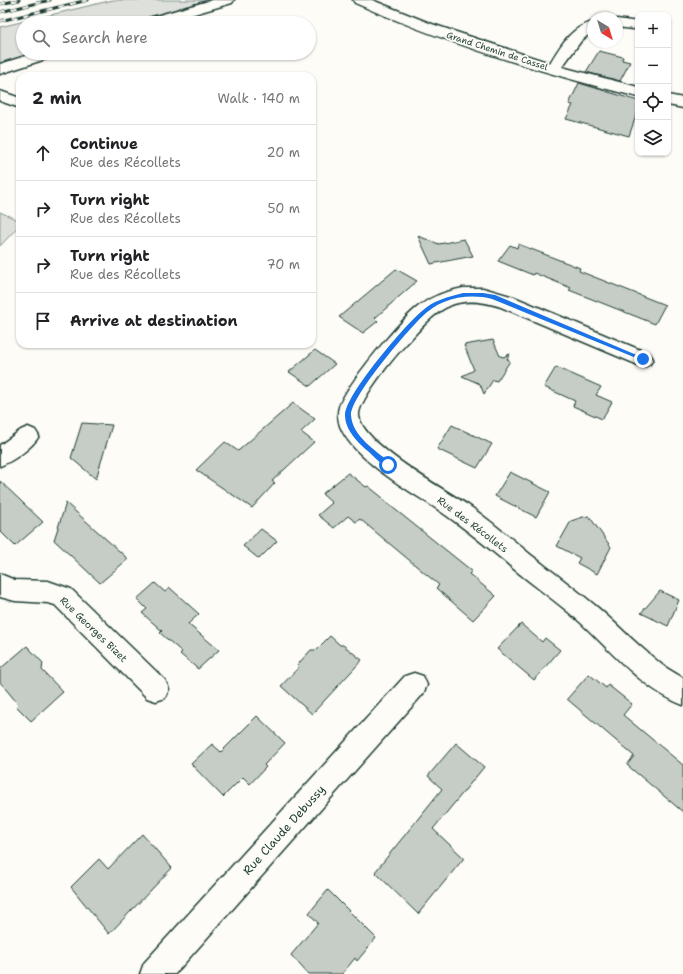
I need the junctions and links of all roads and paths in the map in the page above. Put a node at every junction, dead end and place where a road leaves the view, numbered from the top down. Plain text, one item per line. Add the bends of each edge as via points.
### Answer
1 (227, 0) edge
2 (360, 0) edge
3 (171, 16) edge
4 (623, 24) edge
5 (633, 25) dead end
6 (587, 28) edge
7 (29, 60) edge
8 (553, 69) junction
9 (0, 70) edge
10 (635, 91) edge
11 (0, 96) edge
12 (671, 101) edge
13 (16, 102) edge
14 (683, 104) edge
15 (643, 359) dead end
16 (28, 436) dead end
17 (0, 457) edge
18 (0, 585) edge
19 (414, 685) dead end
20 (156, 689) dead end
21 (683, 693) edge
22 (155, 974) edge

1 - 3 street
2 - 8 street, Grand Chemin de Cassel via 435,31
4 - 5 street
6 - 8 street via 580,32
7 - 9 street
8 - 10 street, Grand Chemin de Cassel
11 - 13 street
12 - 14 street
15 - 21 street, Rue des Récollets via 507,302 483,295 463,295 442,300 424,312 361,387 348,415 354,432 373,452 398,472 460,512 588,614 647,669
16 - 17 street
18 - 20 street, Rue Georges Bizet via 16,592 50,592 63,597
19 - 22 street, Rue Claude Debussy

